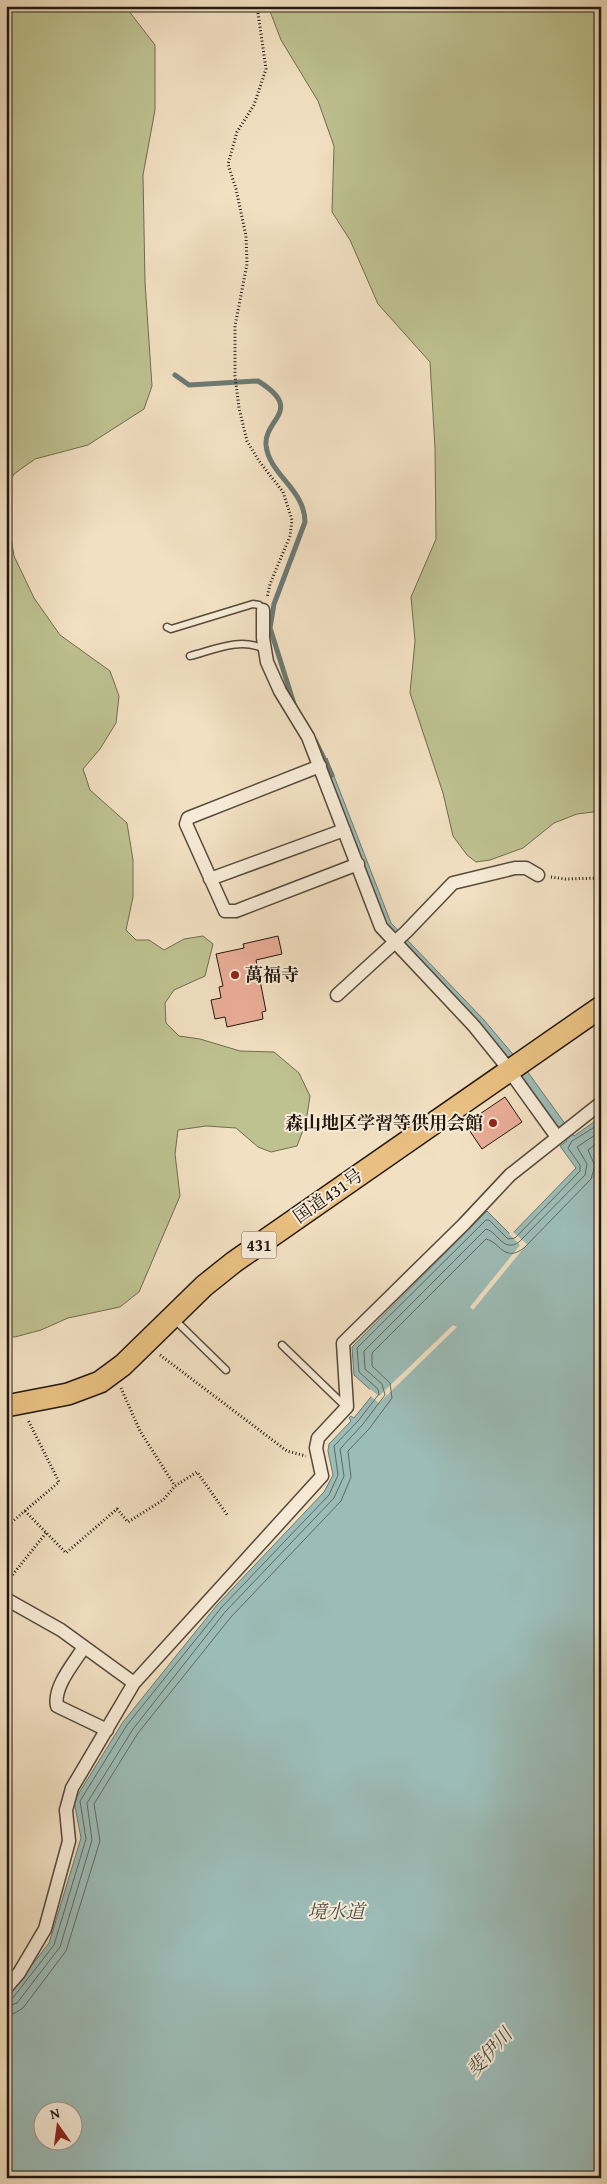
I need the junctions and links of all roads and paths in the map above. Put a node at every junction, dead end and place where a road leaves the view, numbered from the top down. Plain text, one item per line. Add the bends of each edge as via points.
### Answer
1 (257, 6) edge
2 (264, 610) junction
3 (167, 627) dead end
4 (264, 649) junction
5 (190, 656) dead end
6 (320, 766) junction
7 (344, 830) junction
8 (358, 864) junction
9 (538, 875) joint
10 (601, 878) edge
11 (210, 879) junction
12 (399, 938) junction
13 (337, 995) dead end
14 (601, 1006) edge
15 (515, 1068) junction
16 (601, 1102) edge
17 (562, 1132) junction
18 (172, 1317) junction
19 (145, 1344) junction
20 (282, 1345) dead end
21 (226, 1370) dead end
22 (113, 1374) junction
23 (13, 1404) edge
24 (347, 1407) junction
25 (319, 1460) junction
26 (174, 1486) junction
27 (25, 1511) junction
28 (228, 1516) dead end
29 (6, 1527) edge
30 (46, 1533) junction
31 (6, 1584) edge
32 (6, 1599) edge
33 (84, 1647) junction
34 (134, 1683) junction
35 (107, 1730) junction
36 (6, 1988) edge

1 - 2 path via 266,70 254,105 237,132 228,164 246,236 246,264 235,326 236,386 247,440 283,492 292,520 290,536 270,584
2 - 3 lane via 252,604 172,629
2 - 4 street
4 - 5 lane via 240,643
4 - 6 street via 280,691 308,737
6 - 7 street
6 - 11 street via 188,818 186,824
7 - 8 street
7 - 11 street
8 - 11 street via 236,911 225,911
8 - 12 street via 381,927
9 - 10 path via 565,879
9 - 12 street via 526,868 515,868 453,883
12 - 13 street
12 - 15 street via 474,1026
14 - 15 highway, 国道431号 / 431
15 - 17 street
15 - 18 highway, 国道431号 / 431 via 234,1262
16 - 17 street
17 - 24 street via 510,1174 343,1343
18 - 19 highway, 国道431号 / 431
18 - 21 lane
19 - 22 highway, 国道431号 / 431
19 - 25 path via 287,1450
20 - 24 lane
22 - 23 highway, 国道431号 / 431 via 86,1389
22 - 26 path via 140,1431
23 - 27 path via 59,1482
24 - 25 street via 318,1438
25 - 34 street via 322,1476
26 - 28 path via 197,1472
26 - 30 path via 162,1500 128,1522 117,1509 66,1553
27 - 29 path
27 - 30 path
30 - 31 path
32 - 33 street
33 - 34 street
33 - 35 street via 59,1690 57,1706
34 - 35 street
35 - 36 street via 68,1800 69,1841 45,1929 20,1973

